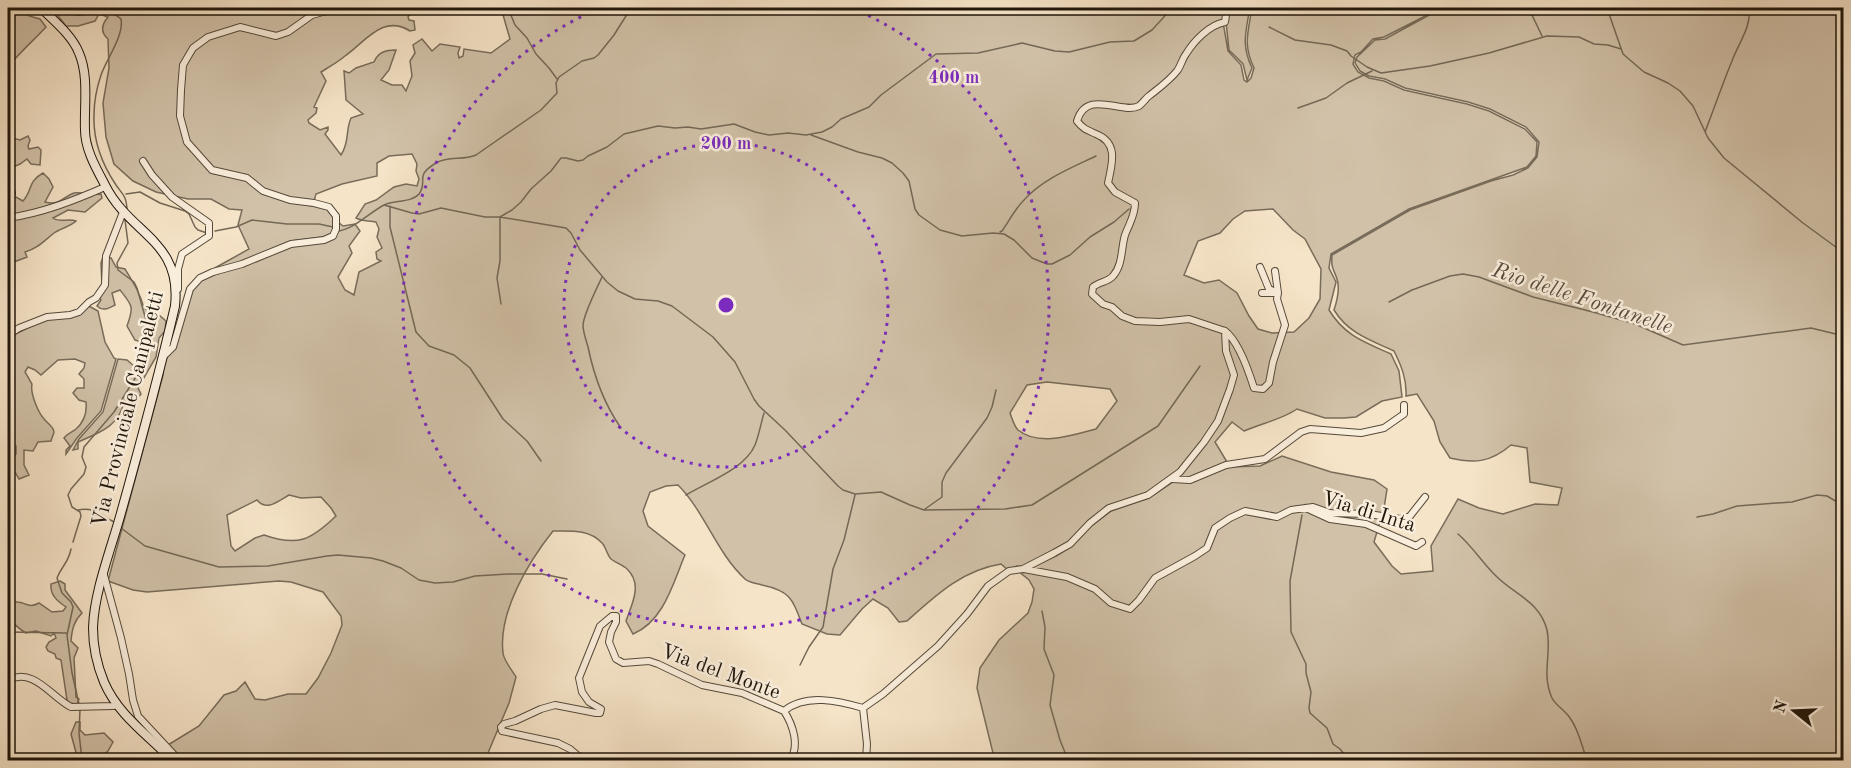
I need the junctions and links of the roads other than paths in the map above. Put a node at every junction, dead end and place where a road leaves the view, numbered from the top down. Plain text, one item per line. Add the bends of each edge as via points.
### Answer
1 (41, 8) edge
2 (337, 8) edge
3 (1227, 8) edge
4 (143, 161) dead end
5 (105, 187) junction
6 (8, 190) edge
7 (8, 195) edge
8 (126, 215) junction
9 (8, 218) edge
10 (1260, 267) dead end
11 (1275, 271) dead end
12 (1262, 293) dead end
13 (1278, 294) junction
14 (176, 295) junction
15 (1226, 331) junction
16 (8, 335) edge
17 (161, 358) junction
18 (1404, 405) dead end
19 (1172, 480) junction
20 (1425, 497) dead end
21 (1306, 508) junction
22 (1422, 542) dead end
23 (1023, 569) junction
24 (104, 575) junction
25 (8, 680) edge
26 (117, 705) junction
27 (863, 708) junction
28 (784, 711) junction
29 (172, 760) edge
30 (179, 760) edge
31 (583, 760) edge
32 (790, 760) edge
33 (866, 760) edge

1 - 5 main road, Via Provinciale Canipaletti via 79,52 84,70 86,140
2 - 17 street via 312,15 276,36 240,27 208,37 193,48 183,65 180,116 187,142 212,170 247,178 262,191 290,200 329,207 337,223 333,236 324,240 291,244 213,272 194,283 173,347
3 - 15 street via 1225,22 1202,34 1178,70 1139,105 1128,108 1097,104 1084,109 1077,121 1108,142 1112,150 1108,183 1115,192 1135,203 1119,267 1112,277 1093,287 1092,294 1135,321 1189,319
4 - 14 street via 172,197 209,224 209,236 182,254
5 - 8 main road, Via Provinciale Canipaletti
5 - 9 street via 62,206
6 - 7 street via 12,192
8 - 14 main road, Via Provinciale Canipaletti via 167,257
8 - 16 street via 106,256 105,285 96,298 79,312 47,316
10 - 13 street via 1269,289
11 - 13 street
12 - 13 street
13 - 15 street via 1285,325 1269,383 1263,389 1254,388 1233,337
14 - 17 main road, Via Provinciale Canipaletti
15 - 19 street via 1226,351 1234,375 1218,422
17 - 24 main road, Via Provinciale Canipaletti
18 - 19 street via 1404,414 1384,428 1361,433 1310,429 1300,432 1265,459 1227,465 1190,480
19 - 23 street via 1148,495 1109,508 1070,544
20 - 21 street, Via di Inta via 1410,516 1400,519
21 - 22 street, Via di Inta via 1330,519 1366,524 1416,546
21 - 23 street, Via di Inta via 1277,517 1245,511 1230,518 1215,528 1207,548 1155,578 1130,609 1111,603 1095,590 1067,577
23 - 27 street via 1009,571 988,586 938,645
24 - 26 main road, Via Provinciale Canipaletti via 96,604 94,646 105,683
24 - 30 street via 138,716
25 - 26 street via 18,676 31,679 65,704 79,708
26 - 29 main road, Via Provinciale Canipaletti
27 - 28 street via 827,700
27 - 33 street
28 - 31 street, Via del Monte via 742,693 702,685 649,661 623,663 616,658 609,642 616,622 616,616 612,616 600,626 579,678 582,692 601,709 600,713 555,705 504,723 501,728 558,743
28 - 32 street via 795,744

